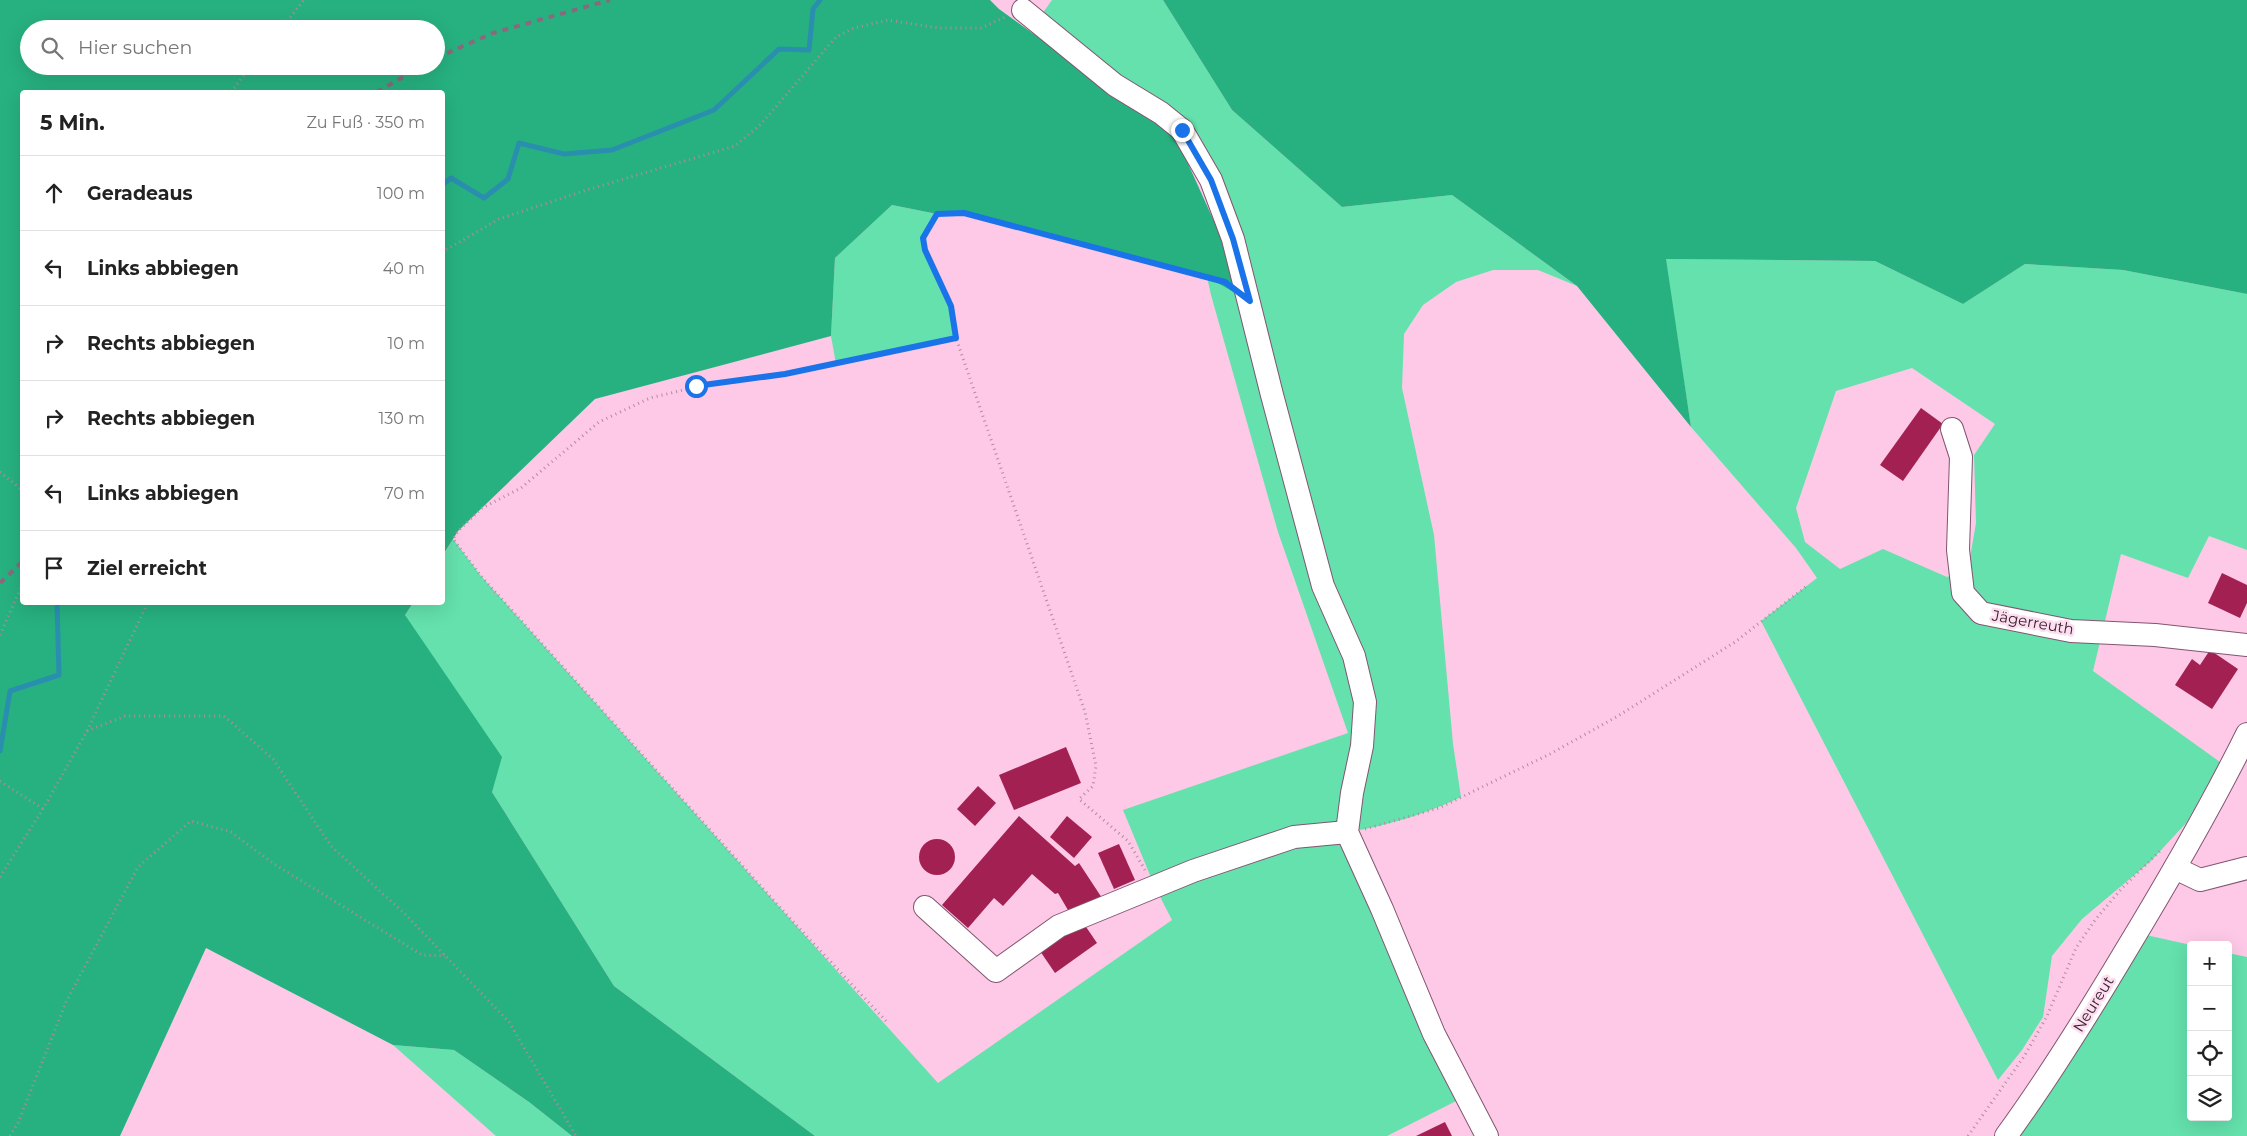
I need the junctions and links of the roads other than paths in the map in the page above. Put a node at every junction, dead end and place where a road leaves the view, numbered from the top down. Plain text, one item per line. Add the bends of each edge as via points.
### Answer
1 (1023, 10) road end
2 (1952, 429) dead end
3 (2247, 645) edge
4 (2247, 734) edge
5 (1347, 832) junction
6 (2175, 868) junction
7 (2247, 868) edge
8 (925, 907) dead end
9 (1487, 1136) edge
10 (2006, 1136) edge

1 - 5 street via 1116,84 1182,130 1211,180 1233,239 1323,586 1354,656 1365,702 1362,746
2 - 3 street, Jägerreuth via 1961,457 1958,550 1963,594 1981,613 2071,630
4 - 6 street, Neureut
5 - 8 street via 1294,837 1193,871 1058,926 996,971
5 - 9 street via 1434,1034
6 - 7 street via 2200,880
6 - 10 street, Neureut via 2089,1012

